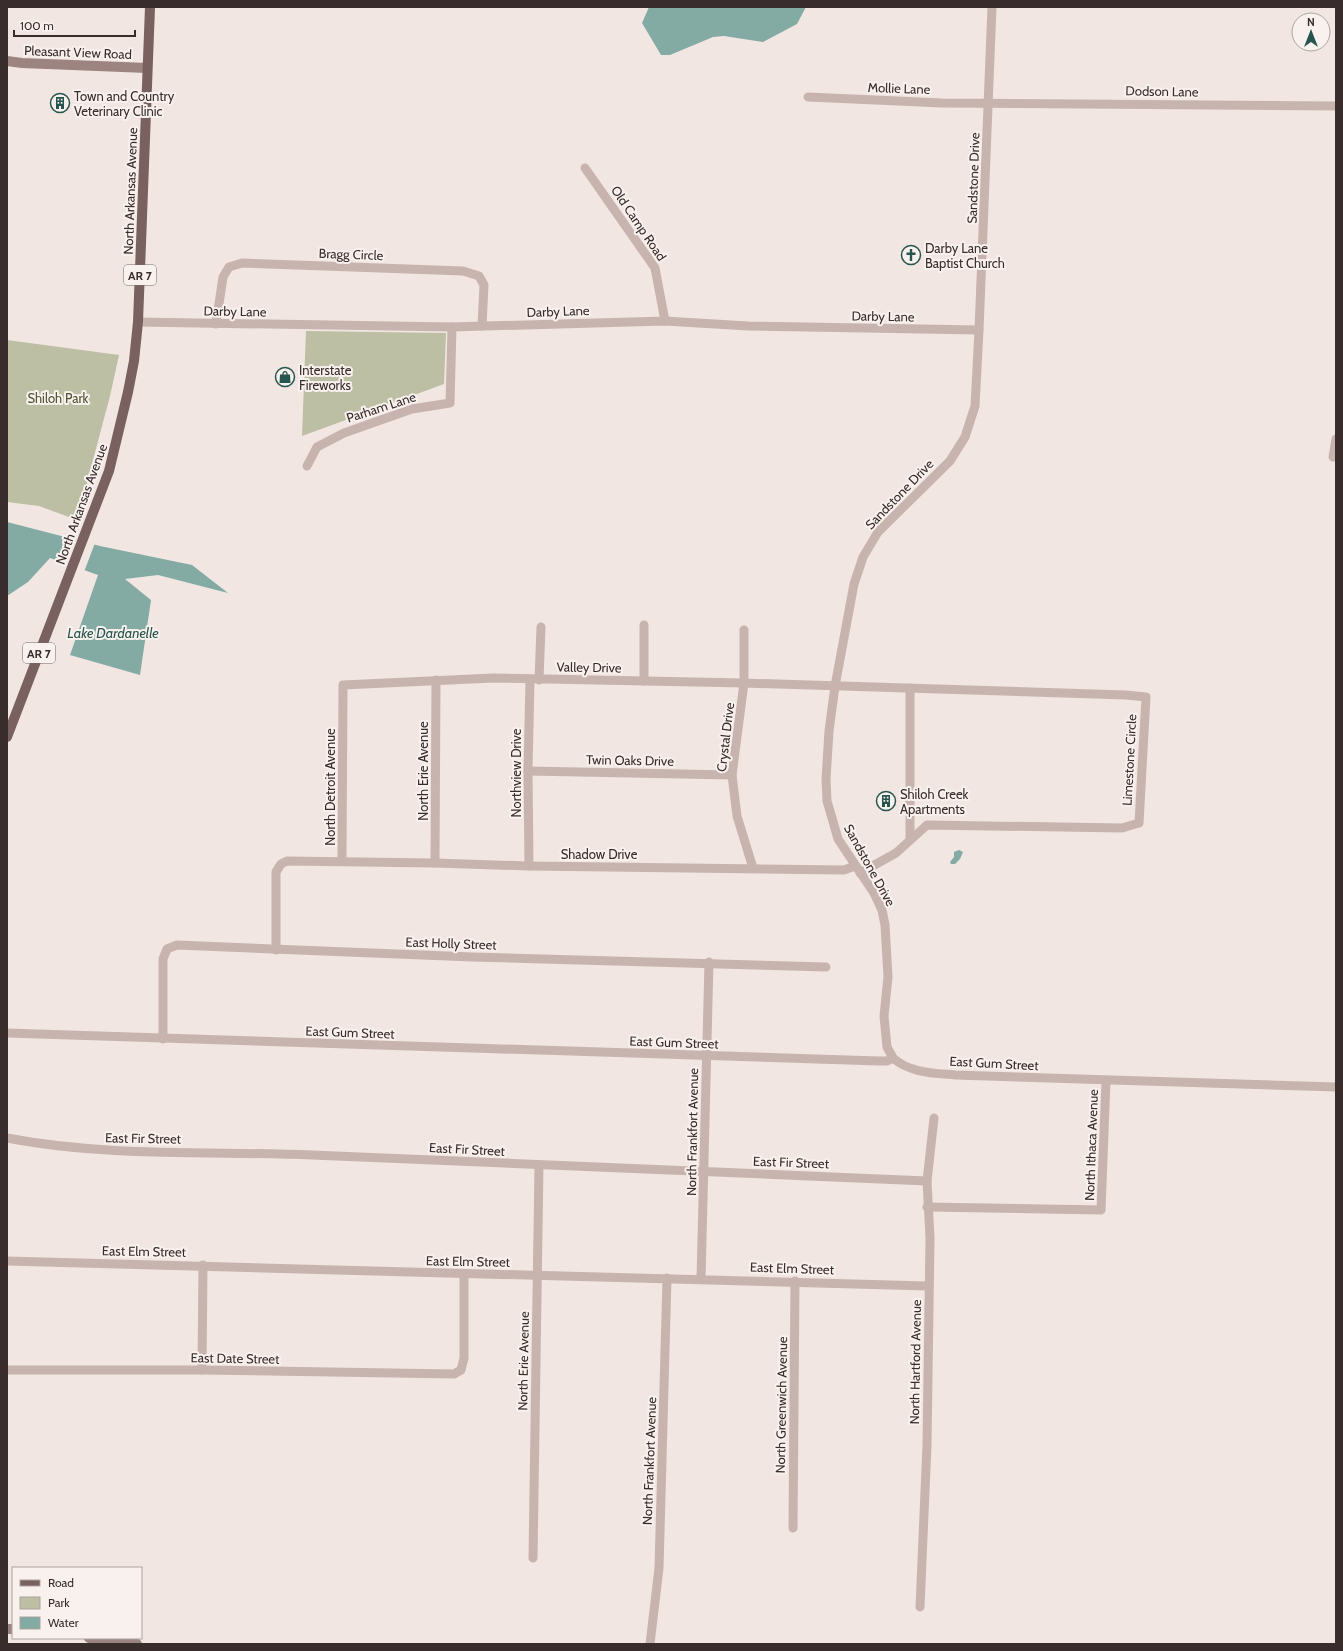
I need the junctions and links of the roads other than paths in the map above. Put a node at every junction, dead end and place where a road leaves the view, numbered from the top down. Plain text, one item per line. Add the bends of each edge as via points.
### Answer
1 (150, 7) edge
2 (992, 7) edge
3 (7, 61) edge
4 (147, 68) junction
5 (808, 98) dead end
6 (989, 102) junction
7 (1336, 106) edge
8 (585, 168) dead end
9 (665, 321) junction
10 (138, 322) junction
11 (216, 324) junction
12 (482, 326) junction
13 (452, 327) junction
14 (979, 330) junction
15 (1336, 439) edge
16 (1333, 457) dead end
17 (307, 466) dead end
18 (644, 625) dead end
19 (541, 627) dead end
20 (744, 630) dead end
21 (436, 680) junction
22 (535, 680) junction
23 (644, 681) junction
24 (744, 683) junction
25 (343, 685) joint
26 (835, 686) junction
27 (910, 688) junction
28 (7, 737) edge
29 (528, 771) junction
30 (732, 775) junction
31 (910, 840) junction
32 (342, 861) junction
33 (435, 863) junction
34 (529, 866) junction
35 (753, 868) junction
36 (858, 869) junction
37 (276, 950) junction
38 (709, 962) junction
39 (826, 967) dead end
40 (7, 1033) edge
41 (163, 1039) junction
42 (707, 1056) junction
43 (892, 1058) junction
44 (1106, 1081) junction
45 (1336, 1087) edge
46 (934, 1118) dead end
47 (7, 1138) edge
48 (539, 1165) junction
49 (704, 1172) junction
50 (927, 1181) junction
51 (927, 1207) junction
52 (7, 1261) edge
53 (202, 1265) junction
54 (464, 1274) junction
55 (537, 1276) junction
56 (667, 1278) junction
57 (701, 1279) junction
58 (795, 1281) junction
59 (928, 1286) junction
60 (7, 1370) edge
61 (202, 1370) junction
62 (793, 1528) dead end
63 (533, 1558) dead end
64 (920, 1607) dead end
65 (97, 1639) edge
66 (137, 1644) edge
67 (650, 1644) edge

1 - 4 main road, North Arkansas Avenue / AR 7
2 - 6 street, Sandstone Drive
3 - 4 street, Pleasant View Road
4 - 10 main road, North Arkansas Avenue / AR 7
5 - 6 street, Mollie Lane via 942,103
6 - 7 street, Dodson Lane
6 - 14 street, Sandstone Drive
8 - 9 street, Old Camp Road via 655,268
9 - 12 street, Darby Lane
9 - 14 street, Darby Lane via 748,326
10 - 11 street, Darby Lane
10 - 28 main road, North Arkansas Avenue / AR 7 via 134,361 109,471
11 - 12 street, Bragg Circle via 222,277 229,267 242,263 469,273 479,276 484,285
11 - 13 street, Darby Lane
12 - 13 street, Darby Lane
13 - 17 street, Parham Lane via 450,403 412,409 344,433 317,447
14 - 26 street, Sandstone Drive via 975,406 965,437 950,461 878,532 863,557 854,584
15 - 16 street
18 - 23 street
19 - 22 street, Northview Drive
20 - 24 street, Crystal Drive
21 - 22 street, Valley Drive
21 - 25 street, Valley Drive
21 - 33 street, North Erie Avenue
22 - 23 street, Valley Drive
22 - 29 street, Northview Drive
23 - 24 street, Valley Drive
24 - 26 street, Valley Drive
24 - 30 street, Crystal Drive
25 - 32 street, North Detroit Avenue
26 - 27 street, Limestone Circle
26 - 36 street, Sandstone Drive via 826,757 827,801 838,839
27 - 31 street
27 - 31 street, Limestone Circle via 1146,697 1139,824 1122,828 927,825
29 - 30 street, Twin Oaks Drive
29 - 34 street, Northview Drive
30 - 35 street, Crystal Drive via 737,816
31 - 36 street, Limestone Circle via 896,853
32 - 33 street, Shadow Drive
32 - 37 street, North Detroit Avenue via 287,861 281,864 276,872
33 - 34 street, Shadow Drive
34 - 35 street, Shadow Drive
35 - 36 street, Shadow Drive
36 - 43 street, Sandstone Drive via 874,893 882,910 885,925 888,977 884,1016
37 - 38 street, East Holly Street
37 - 41 street, East Holly Street via 177,945 167,949 163,959
38 - 39 street, East Holly Street
38 - 42 street, North Frankfort Avenue
40 - 41 street, East Gum Street
41 - 42 street, East Gum Street
42 - 43 street, East Gum Street via 879,1061
42 - 49 street, North Frankfort Avenue
43 - 44 street, East Gum Street via 899,1064 918,1071 955,1075
44 - 45 street, East Gum Street
44 - 51 street, North Ithaca Avenue via 1101,1210
46 - 50 street, North Hartford Avenue
47 - 48 street, East Fir Street via 86,1149 287,1154
48 - 49 street, East Fir Street
48 - 55 street, North Erie Avenue
49 - 50 street, East Fir Street
49 - 57 street, North Frankfort Avenue
50 - 51 street, North Hartford Avenue
51 - 59 street, North Hartford Avenue via 930,1238
52 - 53 street, East Elm Street
53 - 54 street, East Elm Street
53 - 61 street
54 - 55 street, East Elm Street
54 - 61 street, East Date Street via 464,1358 461,1370 454,1374
55 - 56 street, East Elm Street
55 - 63 street, North Erie Avenue
56 - 57 street, East Elm Street
56 - 67 street, North Frankfort Avenue via 659,1568
57 - 58 street, East Elm Street
58 - 59 street, East Elm Street
58 - 62 street, North Greenwich Avenue
59 - 64 street, North Hartford Avenue via 927,1445
60 - 61 street, East Date Street
65 - 66 street

